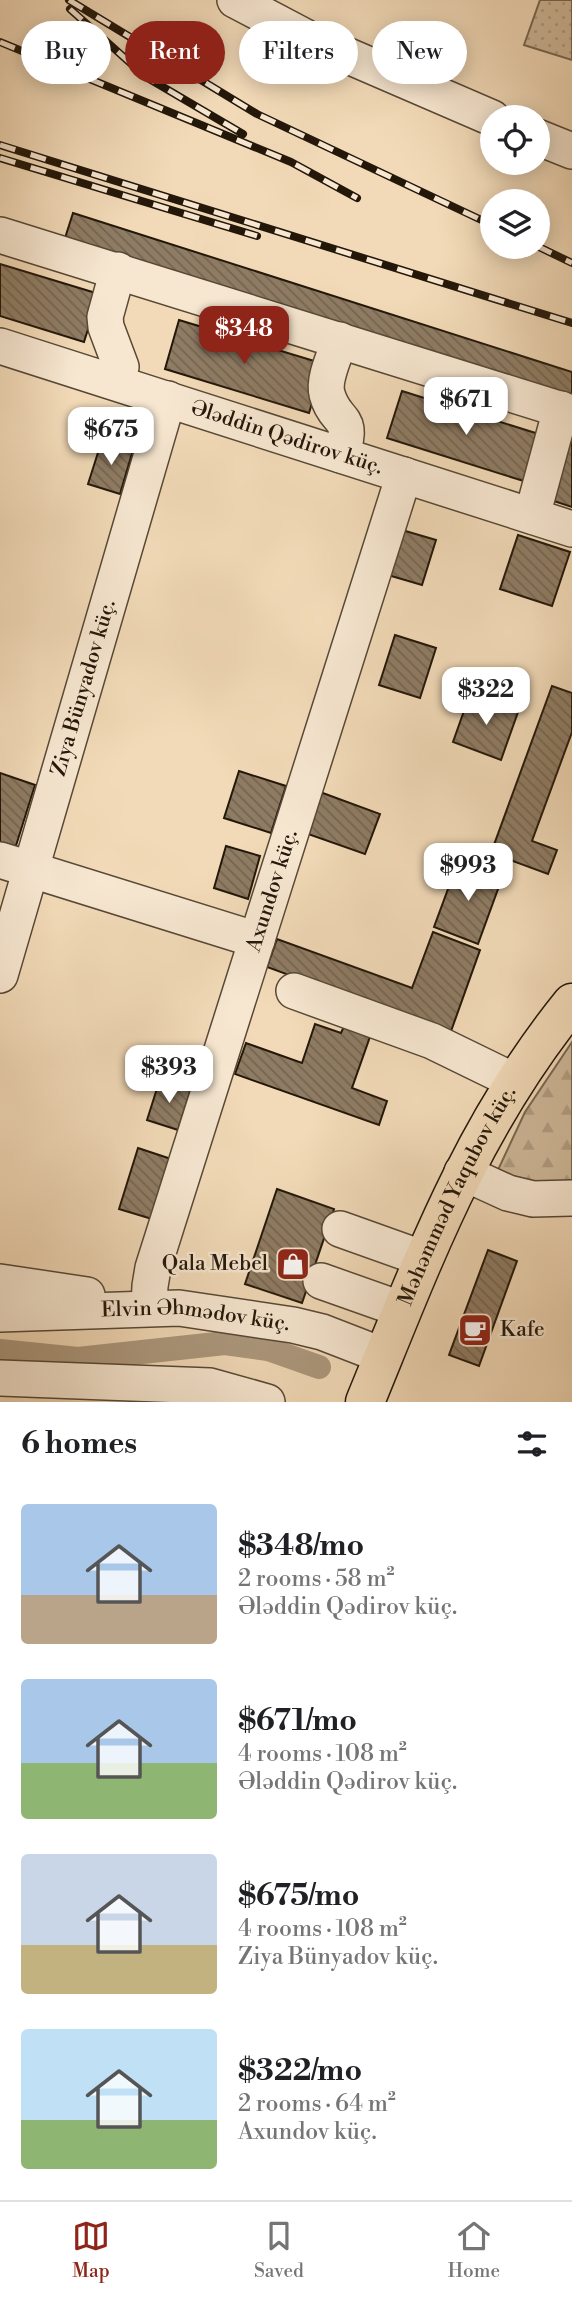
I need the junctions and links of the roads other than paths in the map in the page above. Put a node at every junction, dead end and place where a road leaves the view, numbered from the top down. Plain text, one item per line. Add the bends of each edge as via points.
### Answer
1 (235, 0) edge
2 (480, 113) edge
3 (550, 142) edge
4 (572, 151) edge
5 (0, 235) edge
6 (118, 270) junction
7 (340, 340) junction
8 (0, 346) edge
9 (115, 382) junction
10 (168, 399) junction
11 (567, 411) edge
12 (341, 455) junction
13 (404, 475) junction
14 (532, 516) junction
15 (572, 529) edge
16 (15, 865) edge
17 (257, 940) junction
18 (0, 975) edge
19 (294, 991) dead end
20 (572, 1003) edge
21 (514, 1081) junction
22 (462, 1172) junction
23 (572, 1198) edge
24 (340, 1229) dead end
25 (424, 1259) junction
26 (321, 1281) dead end
27 (0, 1282) edge
28 (149, 1307) junction
29 (105, 1310) junction
30 (403, 1310) junction
31 (0, 1314) edge
32 (384, 1356) junction
33 (0, 1378) edge
34 (207, 1394) edge
35 (267, 1402) edge
36 (365, 1402) edge

1 - 2 street via 309,39
3 - 4 street
5 - 6 street
6 - 7 street
6 - 9 street via 105,317 121,367
7 - 11 street
7 - 12 street via 327,385 328,396 346,425 348,436
8 - 9 street, Ələddin Qədirov küç.
9 - 10 street, Ələddin Qədirov küç.
10 - 12 street, Ələddin Qədirov küç.
10 - 16 street, Ziya Bünyadov küç.
11 - 14 street
12 - 13 street, Ələddin Qədirov küç.
13 - 14 street, Ələddin Qədirov küç.
13 - 17 street, Axundov küç.
14 - 15 street, Ələddin Qədirov küç.
16 - 17 street
16 - 18 street, Ziya Bünyadov küç.
17 - 28 street, Axundov küç. via 153,1268
19 - 21 street via 432,1041
20 - 21 main road, Məhəmməd Yaqubov küç.
21 - 22 main road, Məhəmməd Yaqubov küç.
22 - 23 street via 533,1199
22 - 25 main road, Məhəmməd Yaqubov küç.
24 - 25 street
25 - 30 main road, Məhəmməd Yaqubov küç.
26 - 30 street
27 - 29 street via 86,1295
28 - 29 street, Elvin Əhmədov küç.
28 - 32 street, Elvin Əhmədov küç. via 293,1325
29 - 31 street, Elvin Əhmədov küç.
30 - 32 main road, Məhəmməd Yaqubov küç.
32 - 36 main road, Məhəmməd Yaqubov küç.
33 - 34 street
34 - 35 street

